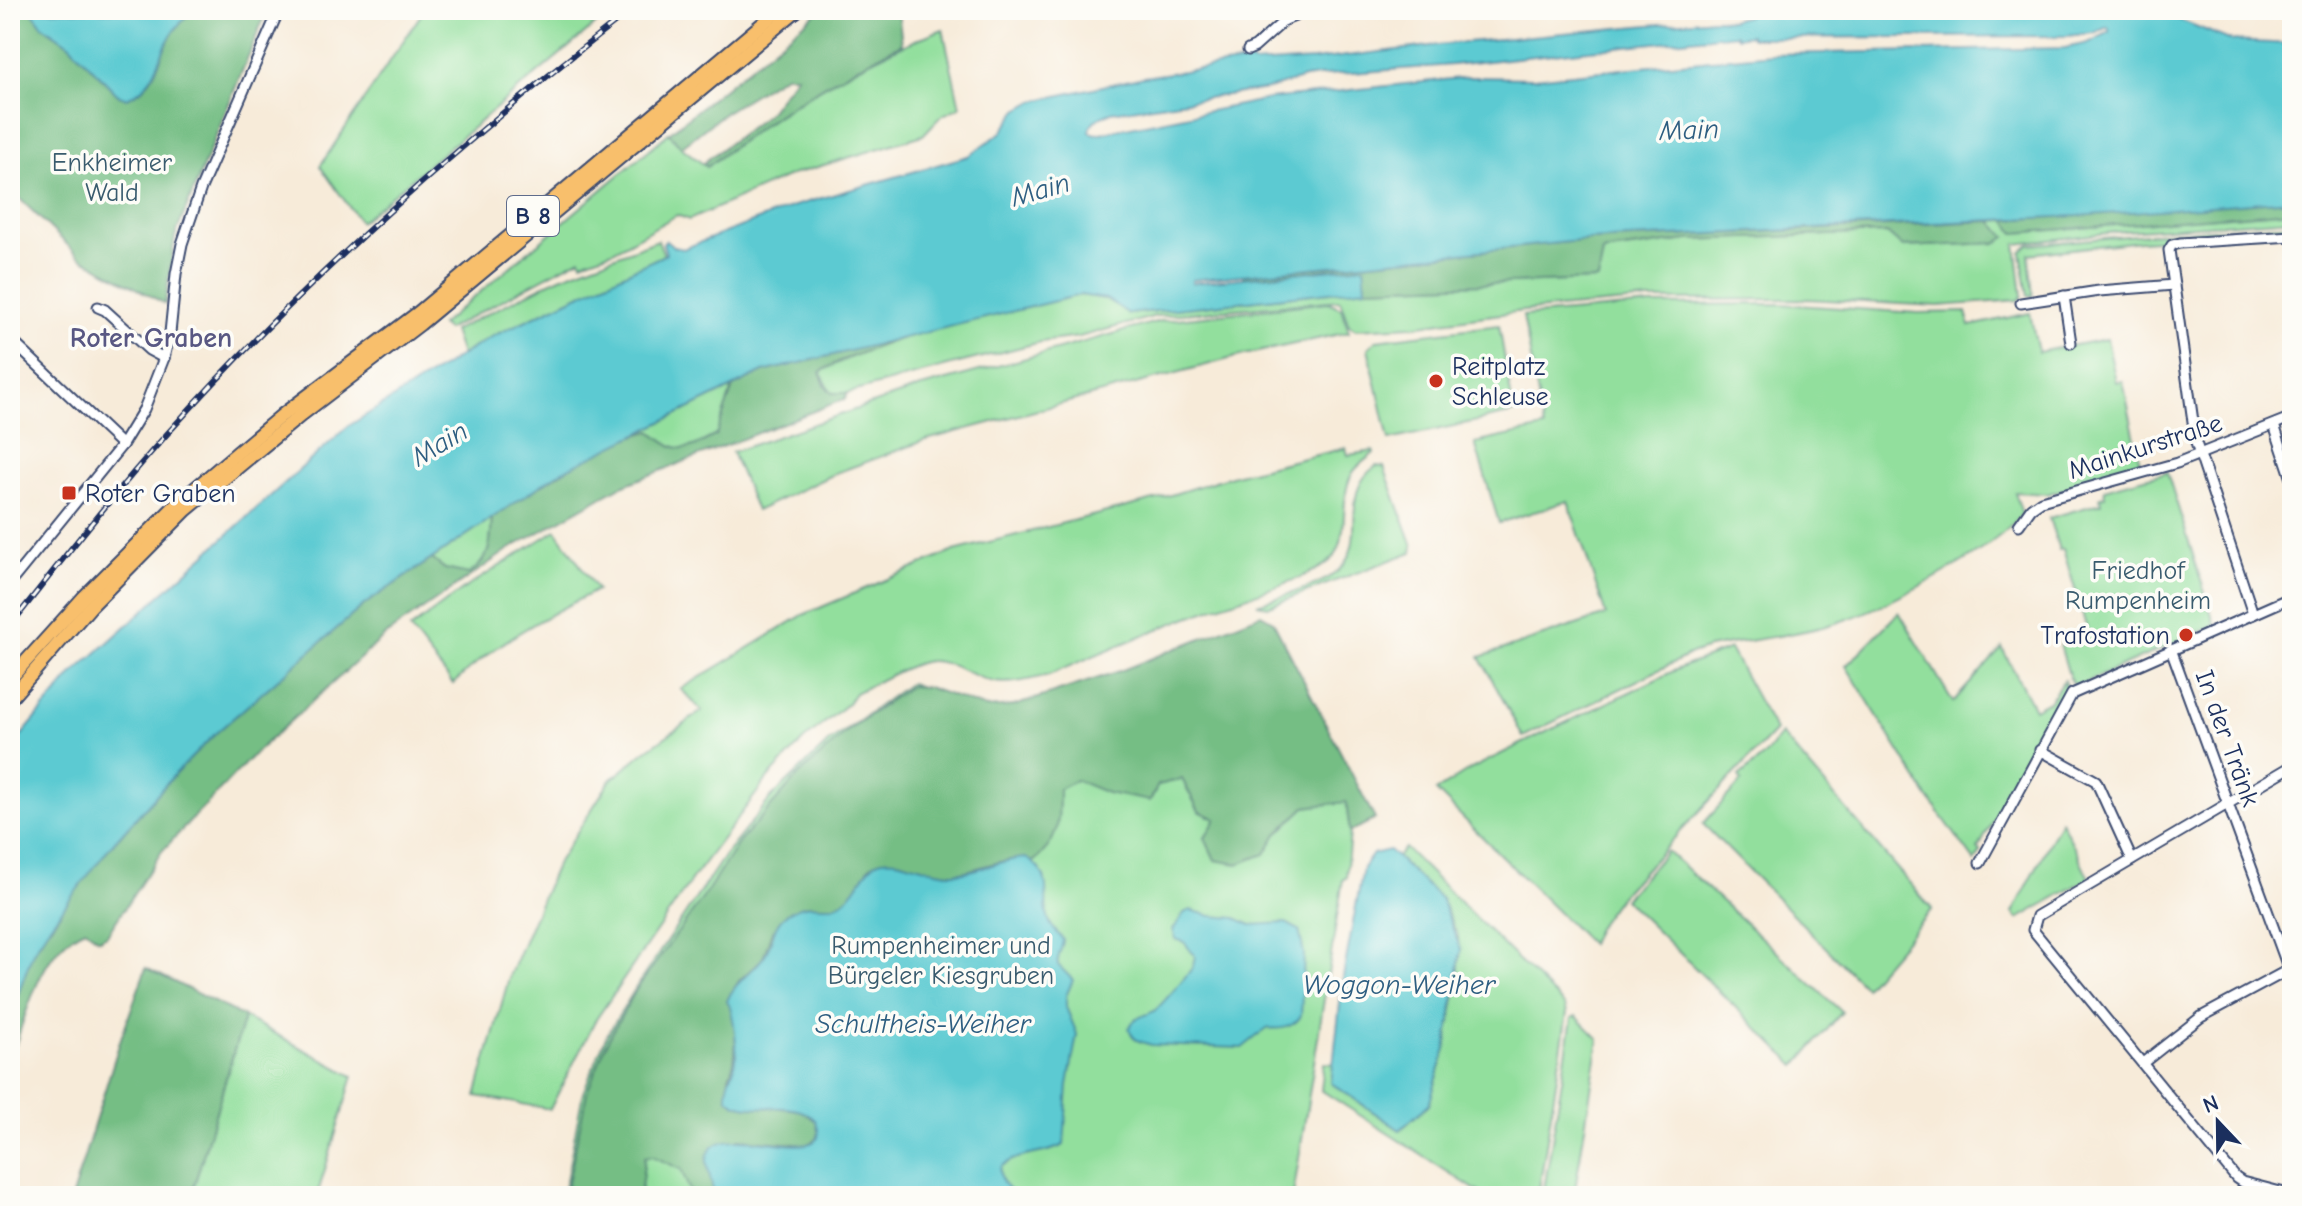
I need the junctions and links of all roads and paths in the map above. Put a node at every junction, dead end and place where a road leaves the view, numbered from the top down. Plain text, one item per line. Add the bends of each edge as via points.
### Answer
1 (279, 10) edge
2 (779, 10) edge
3 (797, 10) edge
4 (1310, 10) edge
5 (1248, 50) dead end
6 (2292, 236) edge
7 (2174, 285) junction
8 (2064, 296) junction
9 (2021, 303) dead end
10 (98, 307) dead end
11 (10, 339) edge
12 (2071, 343) dead end
13 (164, 358) junction
14 (2292, 417) edge
15 (2274, 425) junction
16 (122, 445) junction
17 (2200, 454) junction
18 (2292, 479) edge
19 (2019, 525) dead end
20 (10, 583) edge
21 (2292, 597) edge
22 (2253, 614) junction
23 (2171, 649) junction
24 (29, 656) junction
25 (10, 671) edge
26 (28, 677) junction
27 (10, 679) edge
28 (10, 699) edge
29 (10, 707) edge
30 (2040, 750) junction
31 (2292, 766) edge
32 (2229, 802) junction
33 (2132, 860) junction
34 (1980, 863) dead end
35 (2291, 972) edge
36 (2144, 1062) junction
37 (2292, 1195) edge

1 - 13 street via 201,188 183,242
2 - 24 main road, B 8 via 418,313 203,481
3 - 26 main road, B 8 via 432,314 186,510
4 - 5 street via 1285,20
6 - 7 street via 2172,245
7 - 8 street
7 - 17 street
8 - 9 street
8 - 12 street
10 - 13 street
11 - 16 street
13 - 16 street via 144,409
14 - 15 street, Mainkurstraße
15 - 17 street, Mainkurstraße
15 - 18 street
16 - 20 street
17 - 19 street, Mainkurstraße via 2041,501
17 - 22 street
21 - 22 street
22 - 23 street
23 - 30 street via 2072,694
23 - 32 street, In der Tränk
24 - 25 main road
24 - 27 main road, B 8
26 - 28 main road, B 8
26 - 29 main road
30 - 33 street via 2096,781
30 - 34 street
31 - 32 street
32 - 33 street
32 - 35 street, In der Tränk
33 - 36 street via 2037,916 2033,926 2035,935
35 - 36 street via 2201,1017
36 - 37 street via 2238,1179

